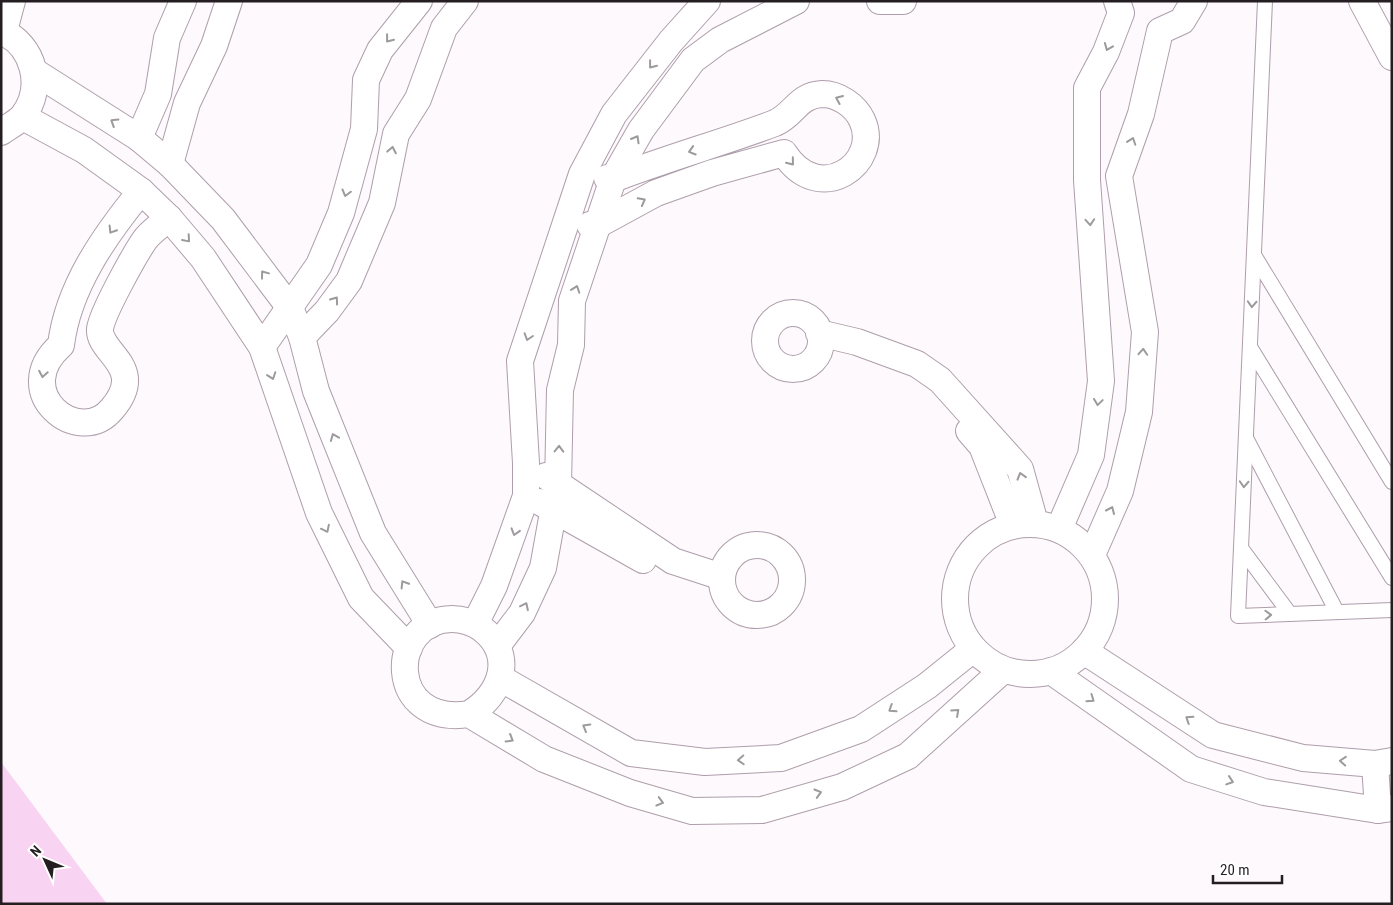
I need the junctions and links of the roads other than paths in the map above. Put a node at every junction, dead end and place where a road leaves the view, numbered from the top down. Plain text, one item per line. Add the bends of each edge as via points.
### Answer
1 (12, 1) edge
2 (182, 1) edge
3 (229, 1) edge
4 (466, 1) edge
5 (707, 1) edge
6 (796, 1) edge
7 (880, 1) edge
8 (903, 1) edge
9 (1117, 1) edge
10 (1194, 1) edge
11 (1265, 1) edge
12 (1362, 1) edge
13 (417, 4) edge
14 (444, 28) junction
15 (2, 31) edge
16 (671, 41) junction
17 (1392, 57) edge
18 (693, 60) junction
19 (35, 72) junction
20 (23, 117) junction
21 (1, 132) edge
22 (139, 138) junction
23 (170, 164) junction
24 (582, 174) junction
25 (1119, 176) junction
26 (614, 178) junction
27 (1087, 180) junction
28 (141, 191) junction
29 (169, 218) junction
30 (598, 224) junction
31 (564, 228) junction
32 (1254, 255) junction
33 (290, 308) junction
34 (302, 336) junction
35 (819, 343) dead end
36 (1250, 347) junction
37 (262, 348) junction
38 (1246, 437) junction
39 (526, 463) junction
40 (1392, 482) edge
41 (526, 496) junction
42 (557, 497) junction
43 (1035, 526) junction
44 (1241, 548) junction
45 (1092, 555) junction
46 (1392, 578) edge
47 (723, 582) dead end
48 (1392, 610) edge
49 (1337, 612) junction
50 (1290, 614) junction
51 (475, 624) junction
52 (430, 625) junction
53 (497, 646) junction
54 (409, 648) junction
55 (973, 649) junction
56 (1084, 651) junction
57 (1003, 670) junction
58 (1051, 671) junction
59 (500, 678) junction
60 (469, 714) junction
61 (1383, 762) edge
62 (1385, 809) edge

1 - 15 street
2 - 22 street via 167,38 158,94
3 - 23 street via 214,46 187,103
4 - 14 street
5 - 16 street
6 - 18 street via 720,40
7 - 8 street
9 -> 27 street via 1121,13 1087,88
25 -> 10 street via 1141,114 1160,32 1182,22
11 - 32 lane
12 - 17 street
13 - 14 street
13 -> 33 street via 380,50 366,80 364,129 341,213 319,265
34 -> 14 street via 327,311 349,281 382,203 396,134 418,99
15 - 19 street via 18,41
16 - 18 street
16 -> 24 street via 614,114
26 -> 18 street via 641,130
19 - 20 street via 33,96
22 -> 19 street
20 - 21 street
20 - 28 street via 84,150
22 - 23 street
33 -> 23 street via 223,219
24 - 26 street
24 - 31 street
25 - 27 street
45 -> 25 street via 1120,491 1140,412 1145,332
26 - 30 street
30 -> 26 street via 656,193 784,153 792,166 803,174 817,179 832,178 846,172 856,162 863,150 864,127 852,106 823,94 794,106 785,119
27 -> 43 street via 1101,381 1091,455
28 - 29 street
28 -> 29 street via 120,217 75,289 61,345 50,354 44,366 43,393 59,415 71,421 98,419 119,401 124,388 124,374 120,362 102,342 100,329 114,294 145,239
29 -> 37 street via 203,258
30 - 31 street
42 -> 30 street via 560,390 571,345 572,301
31 -> 39 street via 520,361
32 -> 36 lane
32 - 40 lane
33 - 34 street
33 - 37 street
52 -> 34 street via 373,534 316,391
35 - 43 street via 857,342 917,364 940,380 1020,469
36 - 38 lane
36 - 46 lane
37 -> 54 street via 319,513 361,598
38 -> 44 lane
38 - 49 lane
39 - 41 street
39 - 42 street
41 - 42 street
41 -> 51 street via 504,561
42 - 47 street via 673,561
53 -> 42 street via 522,613 543,568
43 - 45 street via 1077,539
43 - 55 street via 990,534 972,550 959,571 954,594 956,618
44 - 50 lane
44 -> 50 lane via 1238,616
45 - 56 street via 1103,578 1105,604 1099,629
48 - 49 lane
49 - 50 lane
51 - 52 street via 460,619
51 - 53 street via 488,633
52 - 54 street via 417,635
53 - 59 street via 502,662
54 - 60 street via 404,663 405,679 422,706 436,714
55 - 57 street
55 -> 59 street via 927,686 861,729 781,758 705,762 631,753
56 - 58 street via 1069,664
61 -> 56 street via 1303,758 1213,735
57 - 58 street via 1027,674
60 -> 57 street via 544,759 630,793 692,811 762,810 842,787 908,756
58 -> 62 street via 1191,769 1264,792
59 - 60 street via 489,700
61 - 62 street

